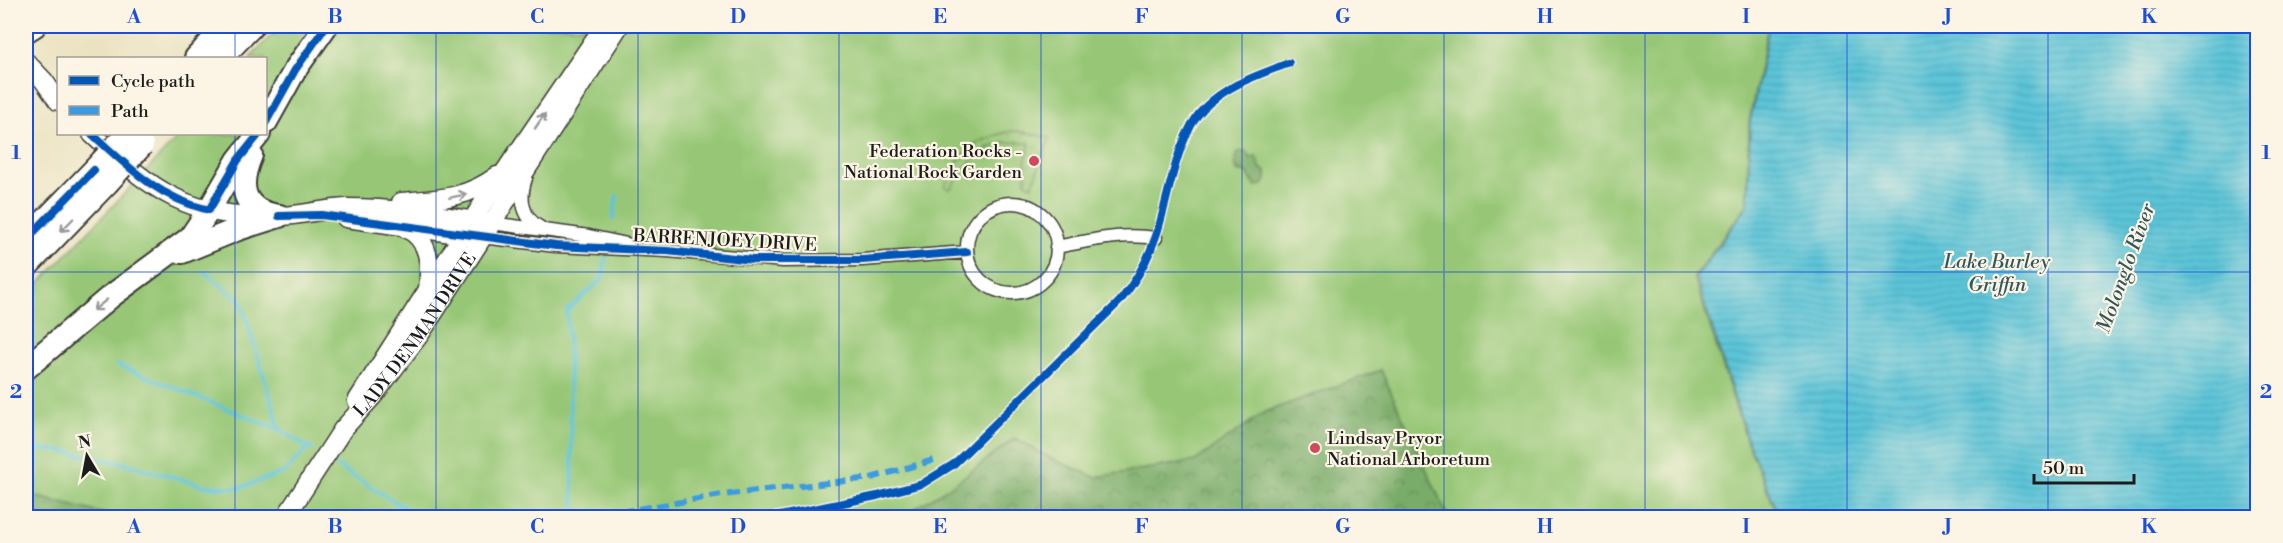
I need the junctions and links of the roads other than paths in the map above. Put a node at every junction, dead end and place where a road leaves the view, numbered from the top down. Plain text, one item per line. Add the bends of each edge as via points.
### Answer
1 (226, 26) edge
2 (252, 26) edge
3 (326, 26) edge
4 (604, 26) edge
5 (619, 26) edge
6 (197, 57) edge
7 (222, 57) edge
8 (26, 62) edge
9 (26, 78) edge
10 (57, 100) edge
11 (57, 101) edge
12 (267, 120) edge
13 (93, 135) edge
14 (258, 135) edge
15 (259, 135) edge
16 (140, 137) edge
17 (530, 166) junction
18 (507, 170) junction
19 (100, 176) junction
20 (337, 209) junction
21 (209, 210) junction
22 (302, 214) junction
23 (279, 216) junction
24 (401, 227) junction
25 (477, 229) junction
26 (549, 231) junction
27 (1156, 238) dead end
28 (26, 240) edge
29 (1056, 247) junction
30 (667, 251) junction
31 (967, 252) junction
32 (26, 267) edge
33 (147, 270) junction
34 (428, 291) junction
35 (26, 368) edge
36 (343, 429) junction
37 (285, 518) edge

1 - 6 highway
2 - 7 highway
3 - 12 highway
18 -> 4 street, LADY DENMAN DRIVE
5 - 17 street, LADY DENMAN DRIVE
8 - 10 street
9 - 11 street
13 - 21 street, LADY DENMAN DRIVE via 159,190 183,203
14 - 21 highway via 238,160
15 - 23 highway via 245,169 244,189 257,209
16 - 19 highway, bridge
17 - 25 street, LADY DENMAN DRIVE
17 - 26 street via 523,190 524,208 535,224
20 -> 18 street via 457,196 481,188
18 - 25 street, LADY DENMAN DRIVE
19 - 28 highway
19 -> 32 highway
20 - 22 street, LADY DENMAN DRIVE
20 - 25 street, LADY DENMAN DRIVE via 409,212
21 - 23 street, LADY DENMAN DRIVE
21 - 33 highway via 184,243
22 - 23 street, LADY DENMAN DRIVE
22 - 24 street, LADY DENMAN DRIVE
23 - 33 highway via 197,244
24 - 25 street, LADY DENMAN DRIVE
24 - 34 street via 416,234 429,256
25 - 26 street, BARRENJOEY DRIVE
25 - 30 street, BARRENJOEY DRIVE via 556,246
25 - 34 street, LADY DENMAN DRIVE
25 - 36 street, LADY DENMAN DRIVE via 420,334
26 - 30 street, BARRENJOEY DRIVE
27 - 29 street via 1132,234
29 - 31 street via 1046,277 1034,287 1011,293 995,290 981,281
29 - 31 street via 1053,232 1040,214 1027,206 1012,204 990,209 978,219 970,231
30 - 31 street, BARRENJOEY DRIVE via 804,261
33 -> 35 highway
34 - 36 street, LADY DENMAN DRIVE
36 - 37 street, LADY DENMAN DRIVE

